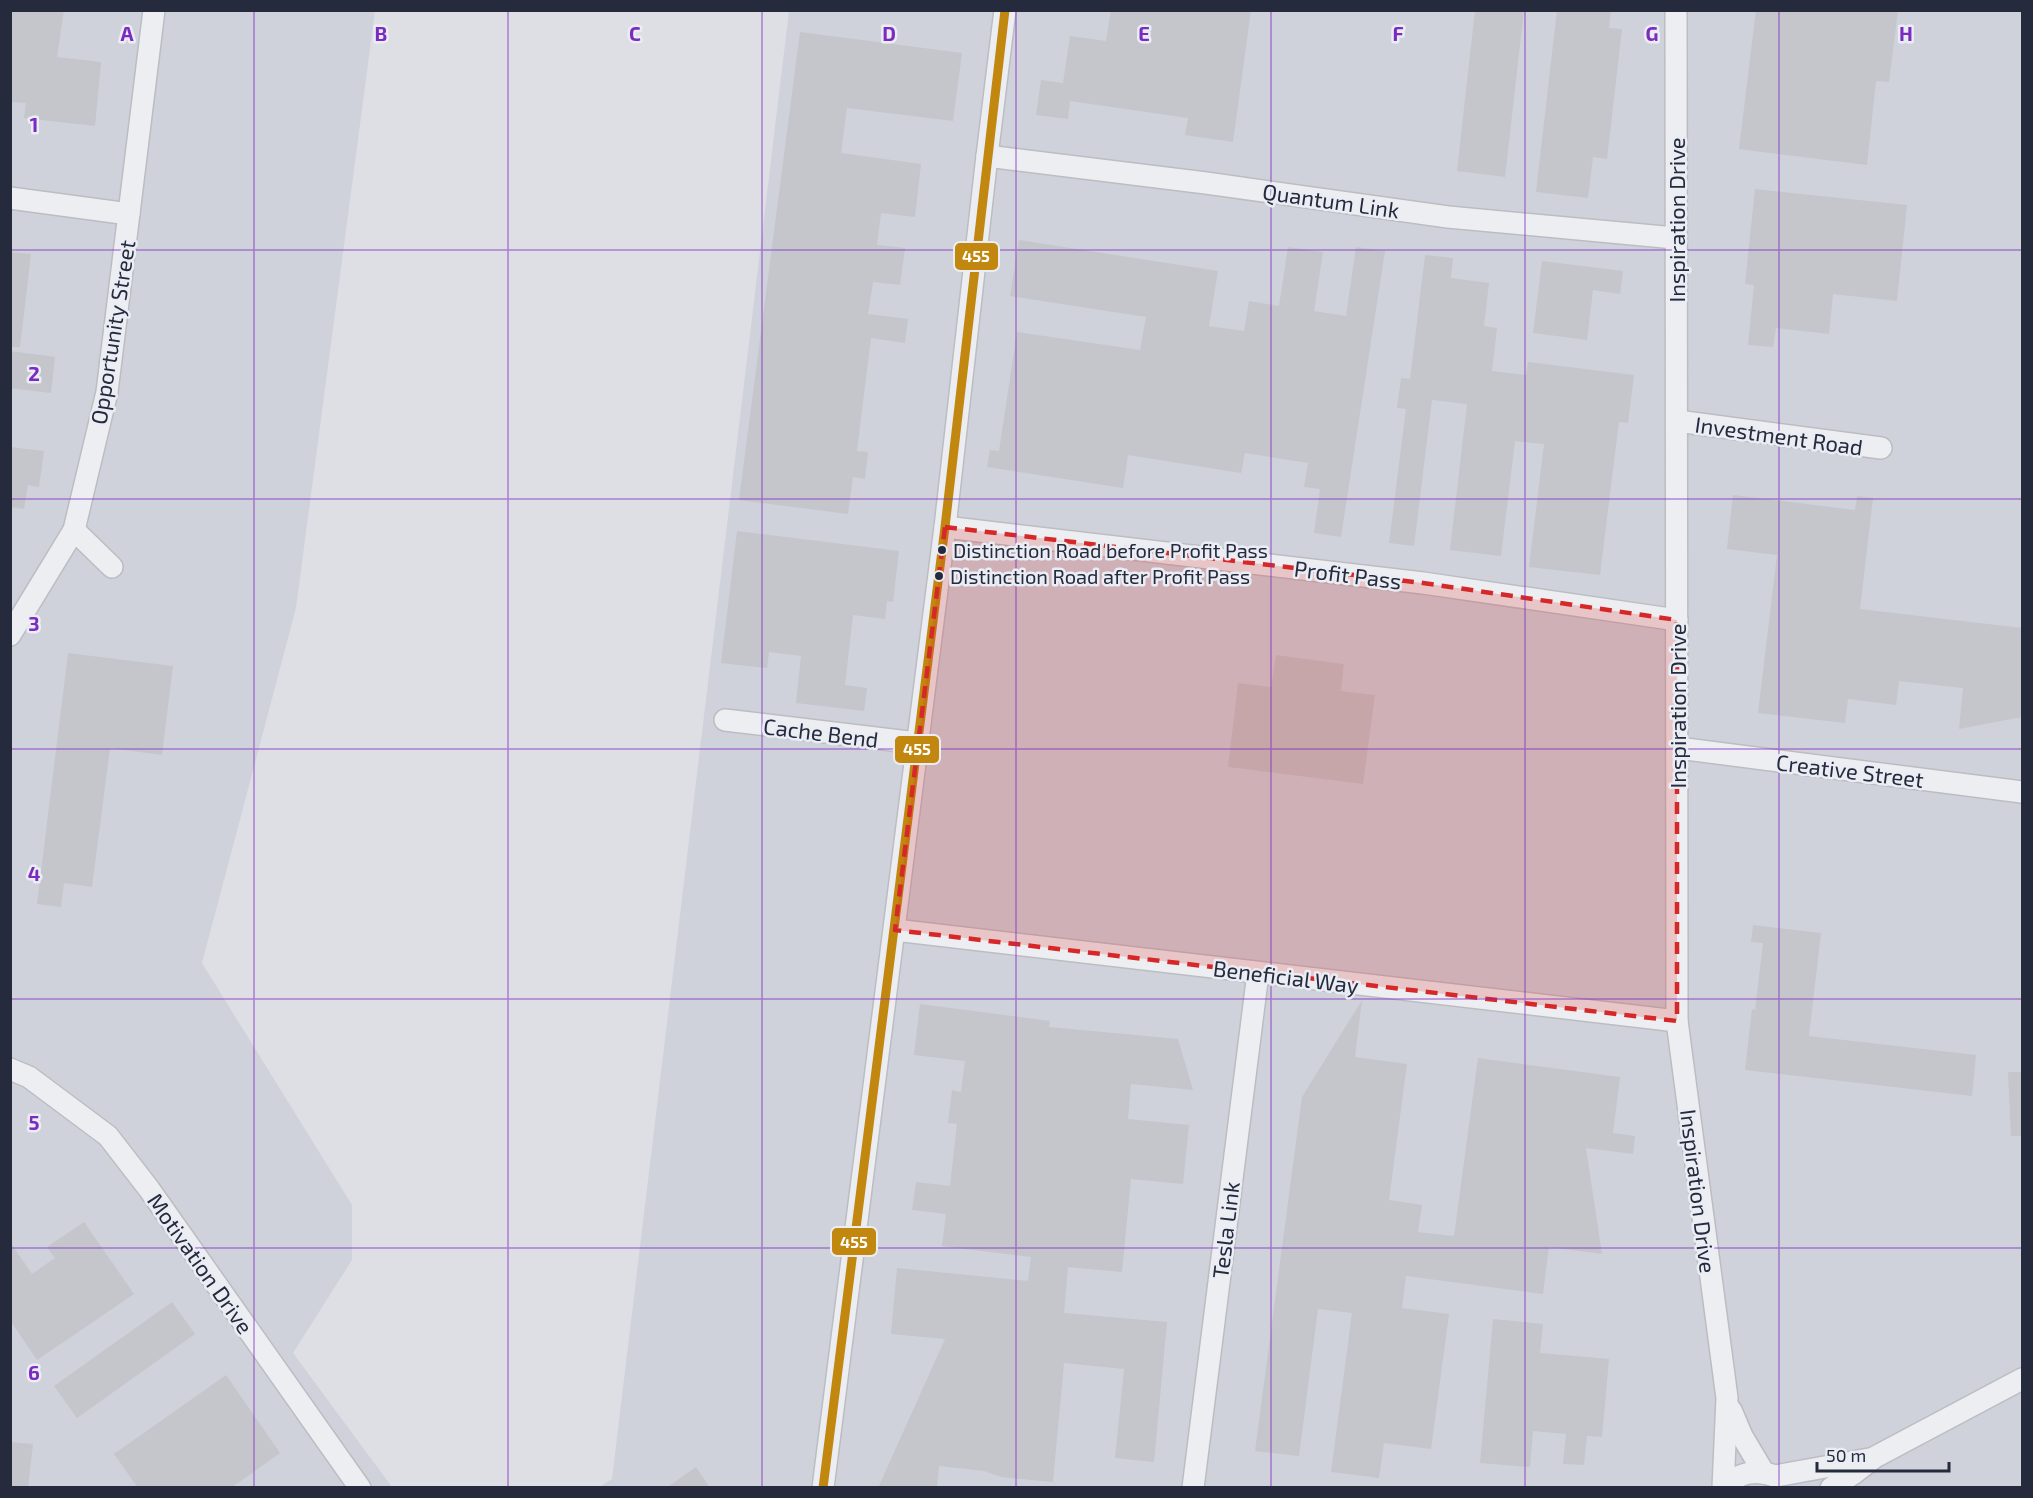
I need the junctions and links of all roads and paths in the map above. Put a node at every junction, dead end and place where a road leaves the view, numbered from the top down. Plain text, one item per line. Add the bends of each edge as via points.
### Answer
1 (154, 10) edge
2 (1005, 10) edge
3 (1676, 10) edge
4 (987, 156) junction
5 (10, 198) edge
6 (129, 214) junction
7 (1676, 238) junction
8 (1677, 421) junction
9 (1881, 448) dead end
10 (945, 527) junction
11 (74, 530) junction
12 (112, 567) dead end
13 (1677, 620) junction
14 (10, 635) edge
15 (725, 720) dead end
16 (917, 743) junction
17 (1678, 748) junction
18 (2022, 792) edge
19 (895, 930) junction
20 (1258, 973) junction
21 (1677, 1021) junction
22 (10, 1069) edge
23 (2022, 1379) edge
24 (1726, 1398) junction
25 (1875, 1457) junction
26 (1775, 1479) edge
27 (360, 1488) edge
28 (823, 1488) edge
29 (1193, 1488) edge
30 (1724, 1488) edge
31 (1831, 1488) edge

1 - 6 street, Opportunity Street
2 - 4 street
3 - 7 street, Inspiration Drive
4 - 7 street, Quantum Link via 1448,217
4 - 10 street
5 - 6 street
6 - 11 street, Opportunity Street via 106,392
7 - 8 street, Inspiration Drive
8 - 9 street, Investment Road
8 - 13 street, Inspiration Drive
10 - 13 street, Profit Pass via 1423,583
10 - 16 street
11 - 12 street
11 - 14 street, Opportunity Street
13 - 17 street, Inspiration Drive
15 - 16 street, Cache Bend
16 - 19 street
17 - 18 street, Creative Street
17 - 21 street, Inspiration Drive
19 - 20 street, Beneficial Way
19 - 28 street
20 - 21 street, Beneficial Way
20 - 29 street, Tesla Link
21 - 24 street, Inspiration Drive
22 - 27 street, Motivation Drive via 29,1077 108,1136
23 - 25 street
24 - 26 street, Inspiration Drive via 1742,1436
24 - 30 street, Inspiration Drive
25 - 26 street
25 - 31 street
26 - 30 street via 1753,1472 1731,1480

